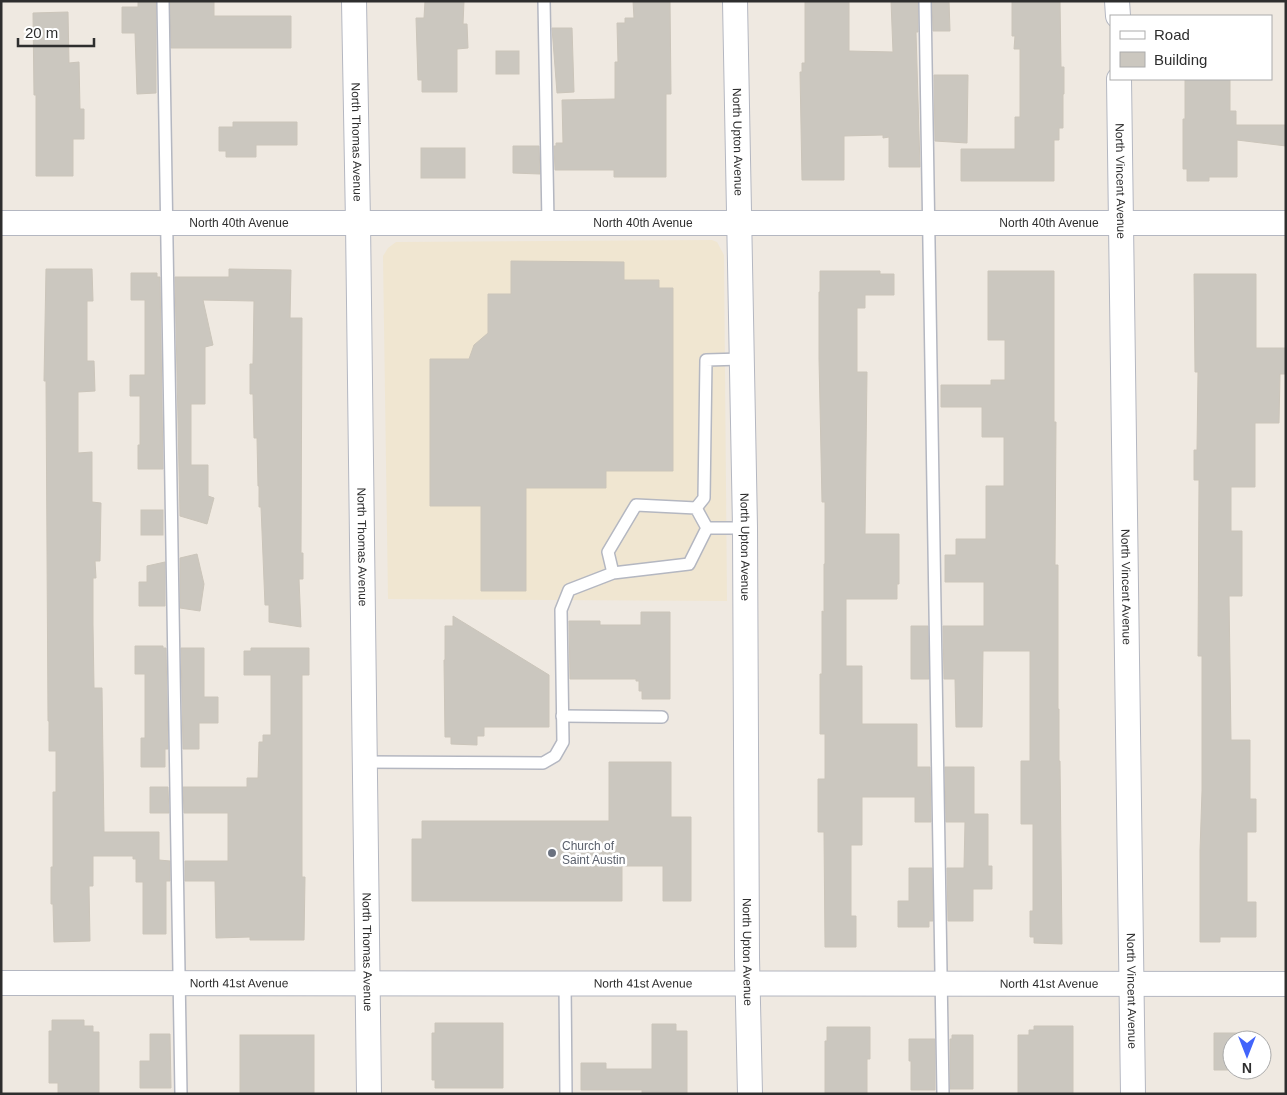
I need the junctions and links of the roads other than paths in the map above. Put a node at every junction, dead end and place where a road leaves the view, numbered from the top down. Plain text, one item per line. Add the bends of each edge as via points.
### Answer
1 (163, 1) edge
2 (354, 1) edge
3 (544, 1) edge
4 (735, 1) edge
5 (925, 1) edge
6 (1118, 1) edge
7 (1118, 15) edge
8 (1119, 80) edge
9 (1, 223) edge
10 (167, 223) junction
11 (358, 223) junction
12 (548, 223) junction
13 (739, 223) junction
14 (928, 223) junction
15 (1121, 223) junction
16 (1286, 223) edge
17 (742, 359) junction
18 (696, 508) junction
19 (707, 528) junction
20 (745, 528) junction
21 (613, 573) junction
22 (562, 716) junction
23 (662, 717) dead end
24 (364, 762) junction
25 (1, 982) edge
26 (179, 983) junction
27 (367, 983) junction
28 (565, 983) junction
29 (747, 983) junction
30 (940, 984) junction
31 (1131, 984) junction
32 (1286, 984) edge
33 (181, 1094) edge
34 (369, 1094) edge
35 (566, 1094) edge
36 (750, 1094) edge
37 (943, 1094) edge
38 (1132, 1094) edge

1 - 10 lane
2 - 11 street, North Thomas Avenue
3 - 12 lane
4 - 13 street, North Upton Avenue
5 - 14 lane
6 - 7 street
8 - 15 street, North Vincent Avenue
9 - 10 street, North 40th Avenue
10 - 11 street, North 40th Avenue
10 - 26 lane
11 - 12 street, North 40th Avenue
11 - 24 street, North Thomas Avenue
12 - 13 street, North 40th Avenue
13 - 14 street, North 40th Avenue
13 - 17 street, North Upton Avenue
14 - 15 street, North 40th Avenue
14 - 30 lane
15 - 16 street, North 40th Avenue
15 - 31 street, North Vincent Avenue
17 - 18 lane via 706,360 704,498
17 - 20 street, North Upton Avenue
18 - 19 lane
18 - 21 lane via 636,505 608,552
19 - 20 lane
19 - 21 lane via 688,564
20 - 29 street, North Upton Avenue
21 - 22 lane via 569,590 561,610
22 - 23 lane
22 - 24 lane via 563,742 556,756 544,763
24 - 27 street, North Thomas Avenue
25 - 26 street, North 41st Avenue
26 - 27 street, North 41st Avenue
26 - 33 lane
27 - 28 street, North 41st Avenue
27 - 34 street, North Thomas Avenue
28 - 29 street, North 41st Avenue
28 - 35 lane
29 - 30 street, North 41st Avenue
29 - 36 street, North Upton Avenue
30 - 31 street, North 41st Avenue
30 - 37 lane
31 - 32 street, North 41st Avenue
31 - 38 street, North Vincent Avenue

